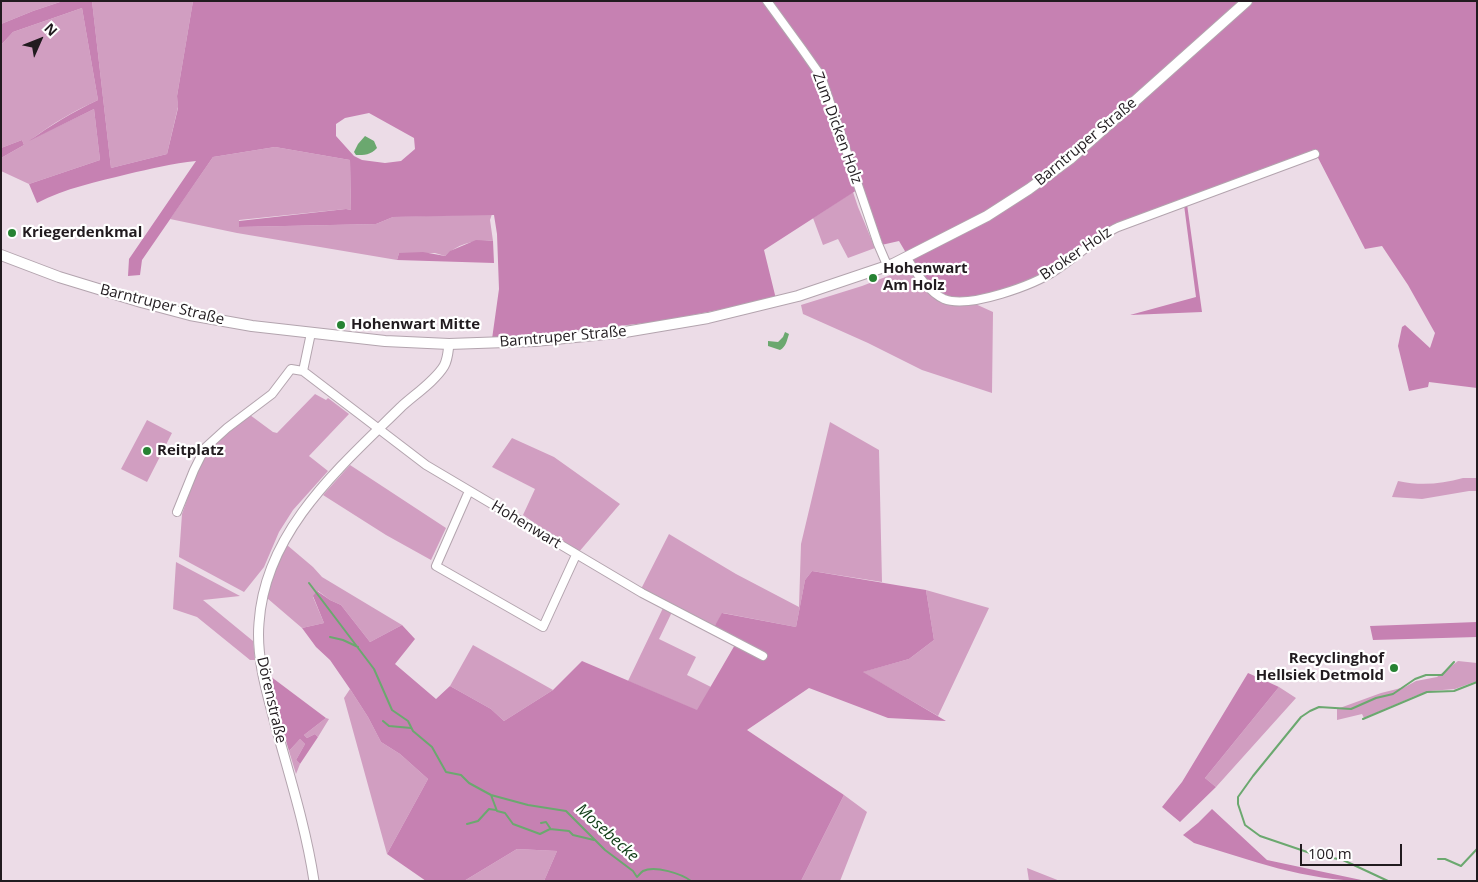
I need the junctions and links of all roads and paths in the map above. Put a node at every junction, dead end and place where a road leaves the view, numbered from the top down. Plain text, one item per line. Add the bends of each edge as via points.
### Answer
1 (767, 1) edge
2 (1247, 1) edge
3 (1315, 154) dead end
4 (1, 255) edge
5 (906, 257) junction
6 (887, 265) junction
7 (311, 333) junction
8 (449, 344) junction
9 (303, 371) junction
10 (379, 428) junction
11 (469, 491) junction
12 (177, 512) dead end
13 (576, 555) junction
14 (763, 656) dead end
15 (314, 881) edge

1 - 6 street, Zum Dicken Holz via 821,76
2 - 5 main road, Barntruper Straße via 1050,174 987,216
3 - 5 street, Broker Holz via 1118,227 1103,234 1057,270 992,296 967,301 943,298 928,287
4 - 7 main road, Barntruper Straße via 59,278 166,308 221,321
5 - 6 main road, Barntruper Straße
6 - 8 main road, Barntruper Straße via 790,298 677,324 566,339
7 - 8 main road, Barntruper Straße
7 - 9 street
8 - 10 street, Dörenstraße via 445,365 439,373
9 - 10 street, Hohenwart
9 - 12 street via 291,369 272,394 210,443 198,461
10 - 11 street, Hohenwart via 426,465
10 - 15 street, Dörenstraße via 319,490 294,524 269,574 260,616 259,642 264,680 309,849
11 - 13 street, Hohenwart
11 - 13 street via 436,566 543,627
13 - 14 street, Hohenwart

